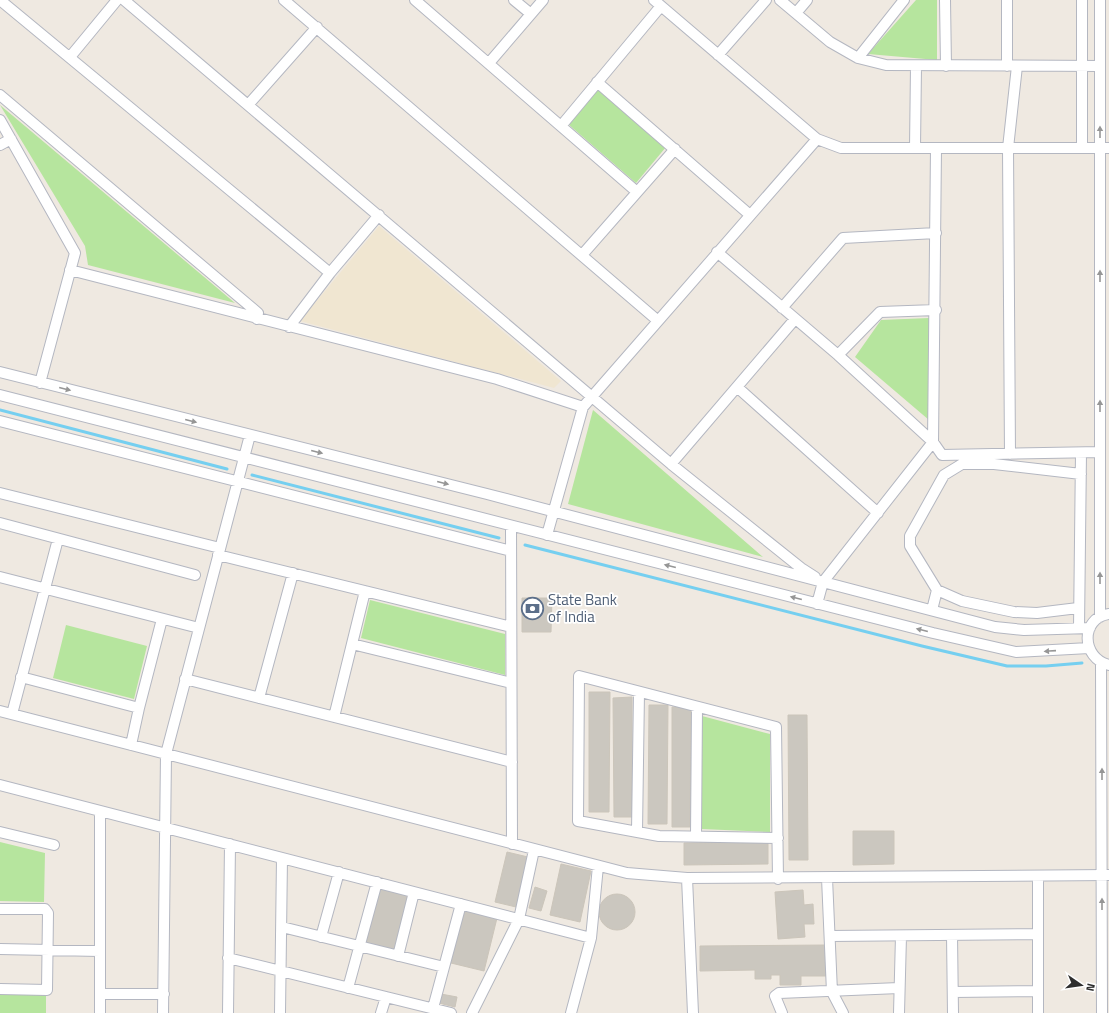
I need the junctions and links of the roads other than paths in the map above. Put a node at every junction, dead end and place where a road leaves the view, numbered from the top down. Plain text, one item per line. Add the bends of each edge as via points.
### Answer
1 (0, 0) edge
2 (117, 0) edge
3 (124, 0) edge
4 (284, 0) edge
5 (415, 0) edge
6 (514, 0) edge
7 (543, 0) edge
8 (766, 0) edge
9 (780, 0) edge
10 (807, 0) edge
11 (904, 0) edge
12 (945, 0) edge
13 (1007, 0) edge
14 (1082, 0) edge
15 (1100, 0) edge
16 (658, 3) edge
17 (428, 4) edge
18 (796, 13) junction
19 (531, 14) junction
20 (317, 27) junction
21 (718, 55) junction
22 (70, 57) junction
23 (858, 58) junction
24 (489, 64) junction
25 (916, 66) junction
26 (946, 66) junction
27 (1012, 66) junction
28 (1082, 66) junction
29 (1100, 66) junction
30 (598, 82) junction
31 (0, 96) edge
32 (248, 105) junction
33 (0, 120) edge
34 (561, 126) junction
35 (11, 139) junction
36 (817, 139) junction
37 (0, 145) edge
38 (915, 148) junction
39 (936, 148) junction
40 (1008, 148) junction
41 (1082, 148) junction
42 (1105, 148) edge
43 (675, 149) junction
44 (637, 192) junction
45 (750, 214) junction
46 (379, 215) junction
47 (936, 233) junction
48 (717, 252) junction
49 (582, 255) junction
50 (70, 270) junction
51 (330, 273) junction
52 (782, 308) junction
53 (936, 310) junction
54 (257, 318) junction
55 (795, 319) junction
56 (657, 320) junction
57 (289, 327) junction
58 (838, 355) junction
59 (0, 372) edge
60 (40, 383) junction
61 (737, 387) junction
62 (0, 394) edge
63 (592, 396) junction
64 (583, 406) junction
65 (0, 421) edge
66 (1105, 433) edge
67 (250, 435) junction
68 (933, 442) junction
69 (1081, 452) junction
70 (1100, 452) junction
71 (1010, 454) junction
72 (244, 457) junction
73 (671, 464) junction
74 (1081, 474) junction
75 (237, 482) junction
76 (0, 493) edge
77 (553, 511) junction
78 (878, 513) junction
79 (0, 523) edge
80 (512, 526) junction
81 (547, 535) junction
82 (58, 539) junction
83 (219, 551) junction
84 (511, 551) junction
85 (293, 573) junction
86 (195, 575) dead end
87 (0, 577) edge
88 (823, 582) junction
89 (45, 589) junction
90 (937, 590) junction
91 (365, 591) junction
92 (817, 604) junction
93 (1078, 608) junction
94 (932, 610) junction
95 (1105, 616) edge
96 (162, 619) junction
97 (511, 627) junction
98 (199, 628) junction
99 (1079, 628) junction
100 (1090, 628) junction
101 (352, 644) junction
102 (1089, 648) junction
103 (1105, 664) edge
104 (21, 677) junction
105 (186, 679) junction
106 (511, 683) junction
107 (639, 692) junction
108 (260, 698) junction
109 (697, 707) junction
110 (139, 708) junction
111 (0, 711) edge
112 (12, 714) junction
113 (334, 717) junction
114 (131, 745) junction
115 (166, 754) junction
116 (512, 762) junction
117 (0, 785) edge
118 (100, 811) junction
119 (165, 828) junction
120 (0, 832) edge
121 (637, 832) junction
122 (696, 837) junction
123 (778, 838) junction
124 (230, 844) junction
125 (512, 844) junction
126 (54, 845) dead end
127 (534, 850) junction
128 (282, 858) junction
129 (598, 866) junction
130 (339, 872) junction
131 (1105, 875) edge
132 (1038, 876) junction
133 (687, 878) junction
134 (778, 878) junction
135 (827, 878) junction
136 (377, 882) junction
137 (414, 892) junction
138 (461, 904) junction
139 (0, 909) edge
140 (519, 919) junction
141 (282, 927) junction
142 (1037, 934) junction
143 (952, 935) junction
144 (830, 936) junction
145 (901, 936) junction
146 (321, 937) junction
147 (591, 938) junction
148 (360, 946) junction
149 (0, 949) edge
150 (48, 950) junction
151 (100, 951) junction
152 (398, 956) junction
153 (228, 958) junction
154 (444, 967) junction
155 (281, 971) junction
156 (348, 988) junction
157 (899, 988) junction
158 (0, 989) edge
159 (832, 992) junction
160 (953, 992) junction
161 (1037, 992) junction
162 (100, 994) junction
163 (164, 994) junction
164 (386, 997) junction
165 (433, 1008) junction
166 (100, 1013) edge
167 (164, 1013) edge
168 (228, 1013) edge
169 (280, 1013) edge
170 (381, 1013) edge
171 (451, 1013) edge
172 (472, 1013) edge
173 (571, 1013) edge
174 (693, 1013) edge
175 (782, 1013) edge
176 (843, 1013) edge
177 (899, 1013) edge
178 (953, 1013) edge
179 (1038, 1013) edge
180 (1102, 1013) edge

1 - 22 street
2 - 22 street
3 - 32 street
4 - 20 street
5 - 17 street
6 - 19 street
7 - 19 street
8 - 21 street
9 - 18 street
10 - 18 street
11 - 23 street
12 - 26 street
13 - 27 street
14 - 28 street
15 - 29 street
16 - 21 street
16 - 30 street
17 - 24 street
18 - 23 street via 830,42
19 - 24 street
20 - 32 street
20 - 49 street
21 - 36 street
22 - 51 street
23 - 25 street via 886,65
24 - 34 street
25 - 26 street
25 - 38 street
26 - 27 street
27 - 28 street
27 - 40 street
28 - 29 street
28 - 41 street
42 -> 29 street
30 - 34 street
30 - 43 street
31 - 54 street via 258,314
32 - 46 street
33 - 35 street
34 - 44 street
35 - 37 street
35 - 50 street via 75,253
36 - 38 street via 841,148
36 - 45 street
38 - 39 street
39 - 40 street
39 - 47 street
40 - 41 street
40 - 71 street
41 - 42 street
66 -> 42 street
43 - 44 street
43 - 45 street
44 - 49 street
45 - 48 street
46 - 51 street
46 - 63 street
47 - 52 street via 843,238
47 - 53 street
48 - 52 street
48 - 56 street
49 - 56 street
50 - 54 street
50 - 60 street
51 - 57 street
52 - 55 street
53 - 58 street via 880,312
53 - 68 street
54 - 57 street
55 - 58 street
55 - 61 street
56 - 63 street
57 - 64 street via 496,379
58 - 68 street
59 - 60 street
60 -> 67 street
61 - 73 street
61 - 78 street
62 - 72 street
63 - 64 street
63 - 73 street
64 - 77 street
65 - 75 street
66 - 70 street
67 - 72 street
67 -> 77 street
68 - 71 street via 942,455
68 - 78 street
69 - 70 street
69 - 71 street
69 - 74 street
95 -> 70 street
72 - 75 street
72 - 80 street
73 - 88 street via 801,568
74 - 90 street via 969,463 944,475 910,536 910,546
74 - 93 street
75 - 83 street
75 - 84 street
76 - 83 street
77 - 81 street
77 - 88 street
78 - 88 street
79 - 82 street
80 - 81 street
80 - 84 street
92 -> 81 street
82 - 86 street
82 - 89 street
83 - 85 street
83 - 98 street
84 - 97 street
85 - 91 street
85 - 108 street
87 - 89 street
88 - 92 street
88 - 94 street
89 - 96 street
89 - 104 street
90 - 93 street via 962,601 1014,612 1037,613
90 - 94 street
91 - 97 street
91 - 101 street
102 -> 92 street via 1016,652
93 - 99 street
94 - 99 street via 994,627 1024,630
95 - 100 street
96 - 98 street
96 - 110 street
97 - 106 street
98 - 105 street
99 - 100 street
100 - 102 street via 1087,639
101 - 106 street
101 - 113 street
102 - 103 street via 1094,658
131 -> 103 street
104 - 110 street
104 - 112 street
105 - 108 street
105 - 115 street
106 - 116 street
107 - 109 street
107 - 121 street
107 - 121 street via 579,676 578,821
108 - 113 street
109 - 122 street
109 - 123 street via 776,727
110 - 114 street
111 - 112 street
112 - 114 street
113 - 116 street
114 - 115 street
115 - 119 street
115 - 125 street
116 - 125 street
117 - 118 street
118 - 119 street
118 - 151 street
119 - 124 street
119 - 163 street
120 - 126 street
121 - 122 street via 659,836
122 - 123 street
123 - 134 street
124 - 128 street
124 - 153 street
125 - 127 street
127 - 129 street
127 - 140 street
128 - 130 street
128 - 141 street
129 - 133 street via 626,873
129 - 147 street
130 - 136 street
130 - 146 street
131 - 132 street
180 -> 131 street
132 - 135 street
132 - 142 street
133 - 134 street
133 - 174 street
134 - 135 street
135 - 144 street
136 - 137 street
136 - 148 street
137 - 138 street
137 - 152 street
138 - 140 street
138 - 154 street
139 - 150 street via 48,910
140 - 147 street
140 - 172 street
141 - 146 street
141 - 155 street
142 - 143 street
142 - 161 street
143 - 145 street
143 - 160 street
144 - 145 street
144 - 159 street
145 - 157 street
146 - 148 street
147 - 173 street
148 - 152 street
148 - 156 street
149 - 150 street
150 - 151 street
150 - 158 street via 47,990
151 - 162 street
152 - 154 street
153 - 155 street
153 - 168 street
154 - 165 street
155 - 156 street
155 - 169 street
156 - 164 street
157 - 159 street
157 - 177 street
159 - 175 street via 780,993 775,996
159 - 176 street
160 - 161 street
160 - 178 street
161 - 179 street
162 - 163 street
162 - 166 street
163 - 167 street
164 - 165 street
164 - 170 street
165 - 171 street

